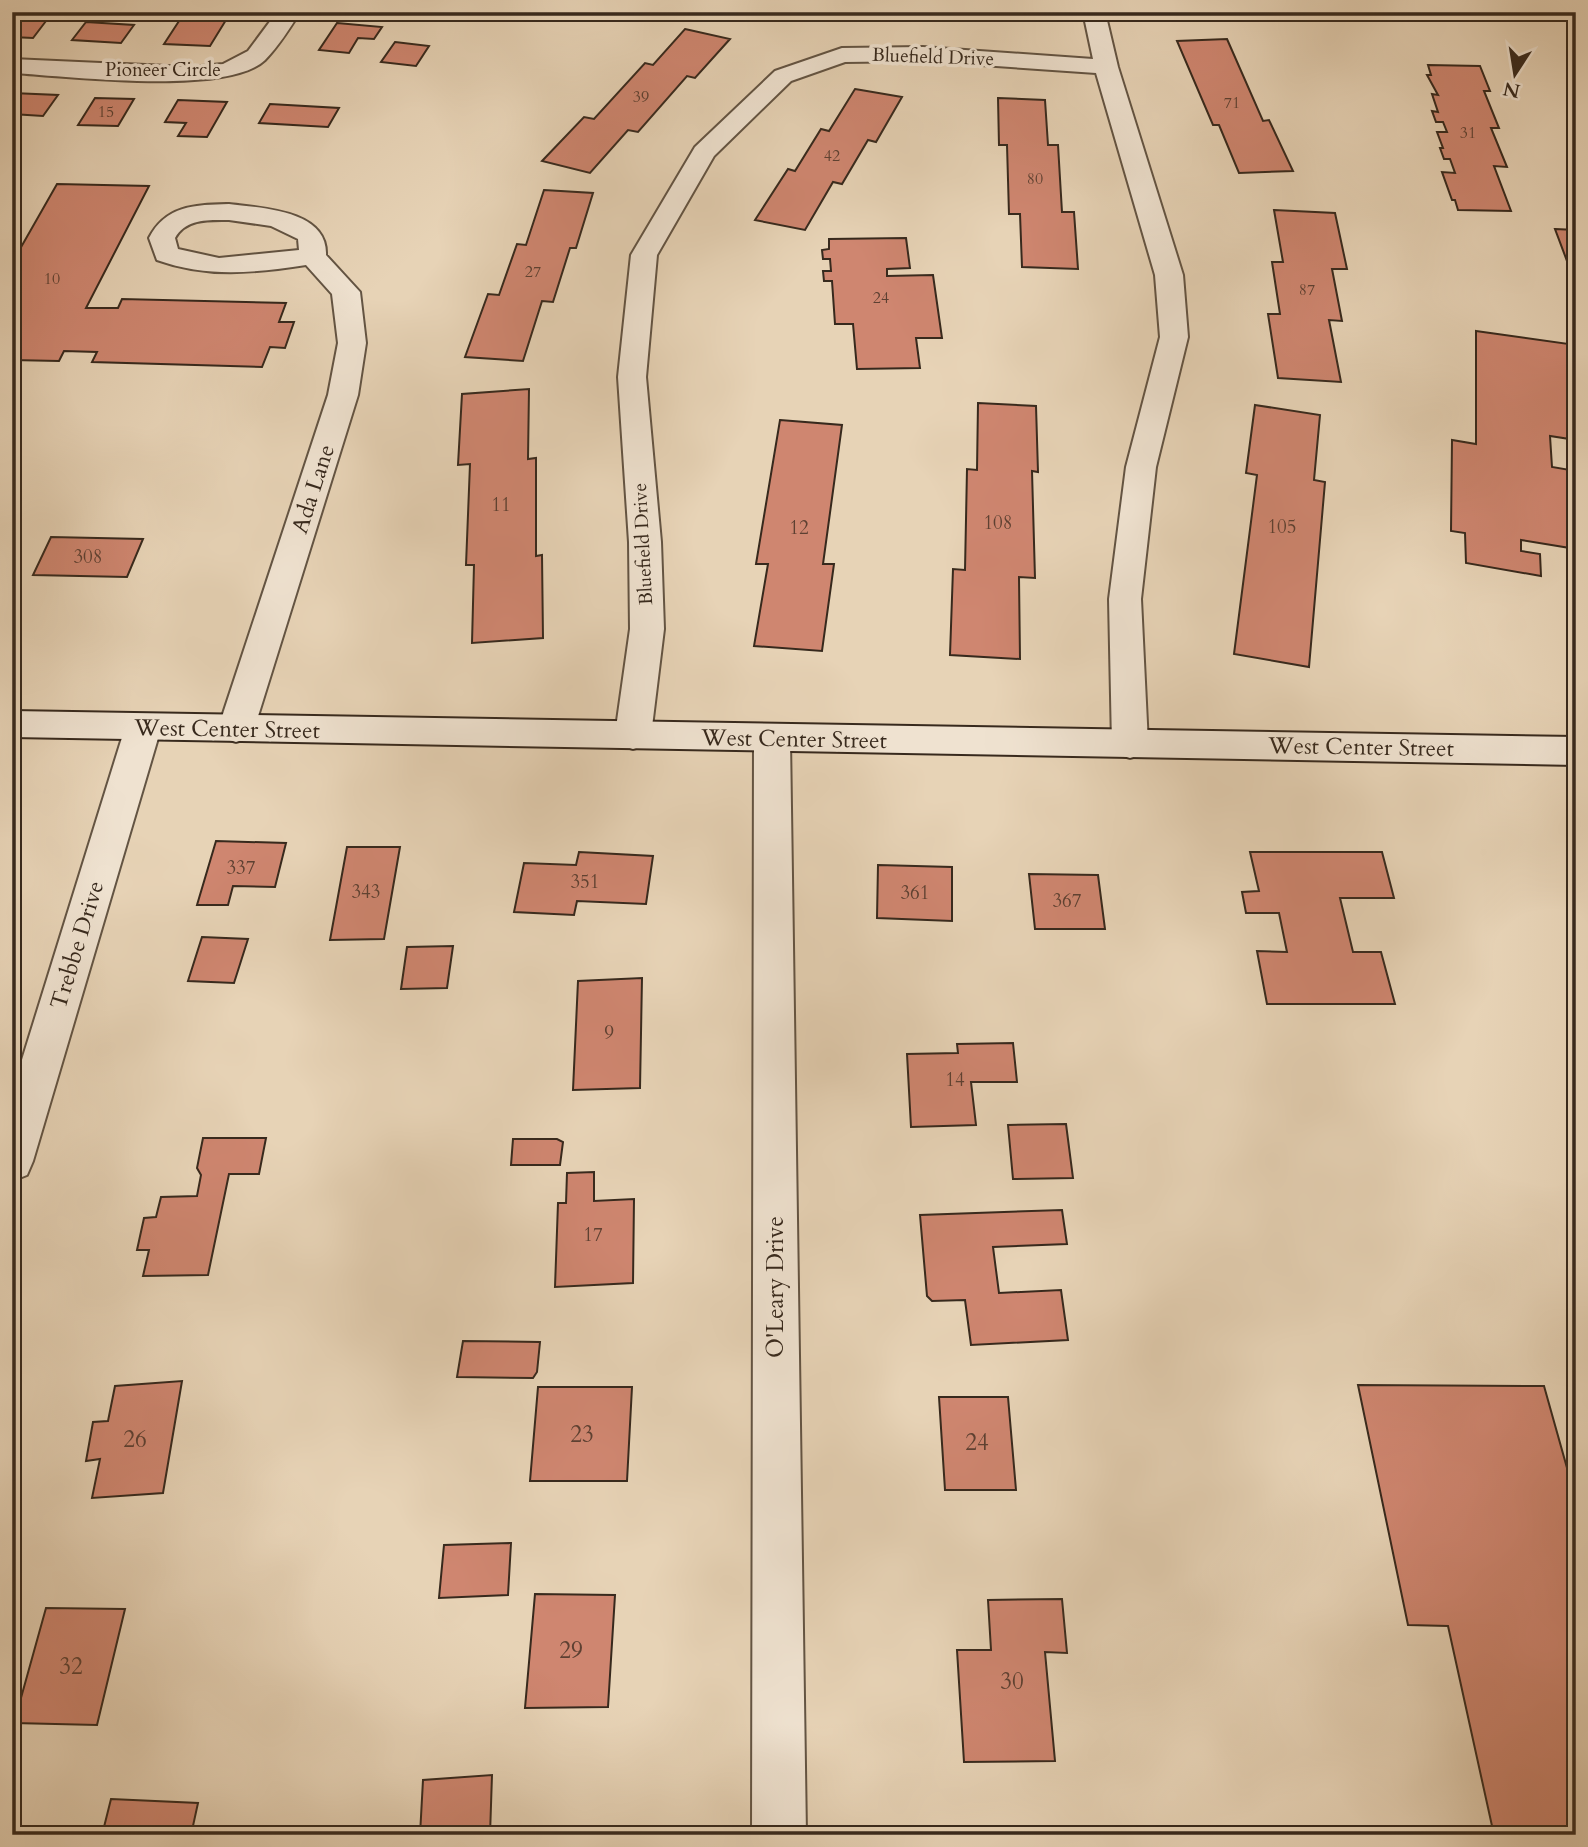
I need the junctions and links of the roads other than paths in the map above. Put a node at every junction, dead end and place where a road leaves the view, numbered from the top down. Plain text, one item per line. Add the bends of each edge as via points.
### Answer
1 (289, 12) edge
2 (1094, 12) edge
3 (12, 66) edge
4 (1106, 67) junction
5 (312, 256) dead end
6 (12, 724) edge
7 (143, 728) junction
8 (236, 729) junction
9 (633, 735) junction
10 (772, 739) junction
11 (1130, 744) junction
12 (1576, 751) edge
13 (12, 1161) edge
14 (779, 1835) edge

1 - 3 street, Pioneer Circle via 256,56 228,71 190,74
2 - 4 street
4 - 9 street, Bluefield Drive via 923,54 842,55 783,76 704,152 644,255 632,377 647,629
4 - 11 street via 1169,275 1174,337 1141,467 1125,599
5 - 8 street, Ada Lane via 346,292 352,342 345,382
6 - 7 street, West Center Street
7 - 8 street, West Center Street
7 - 13 street, Trebbe Drive
8 - 9 street, West Center Street
9 - 10 street, West Center Street
10 - 11 street, West Center Street
10 - 14 street, O'Leary Drive
11 - 12 street, West Center Street

